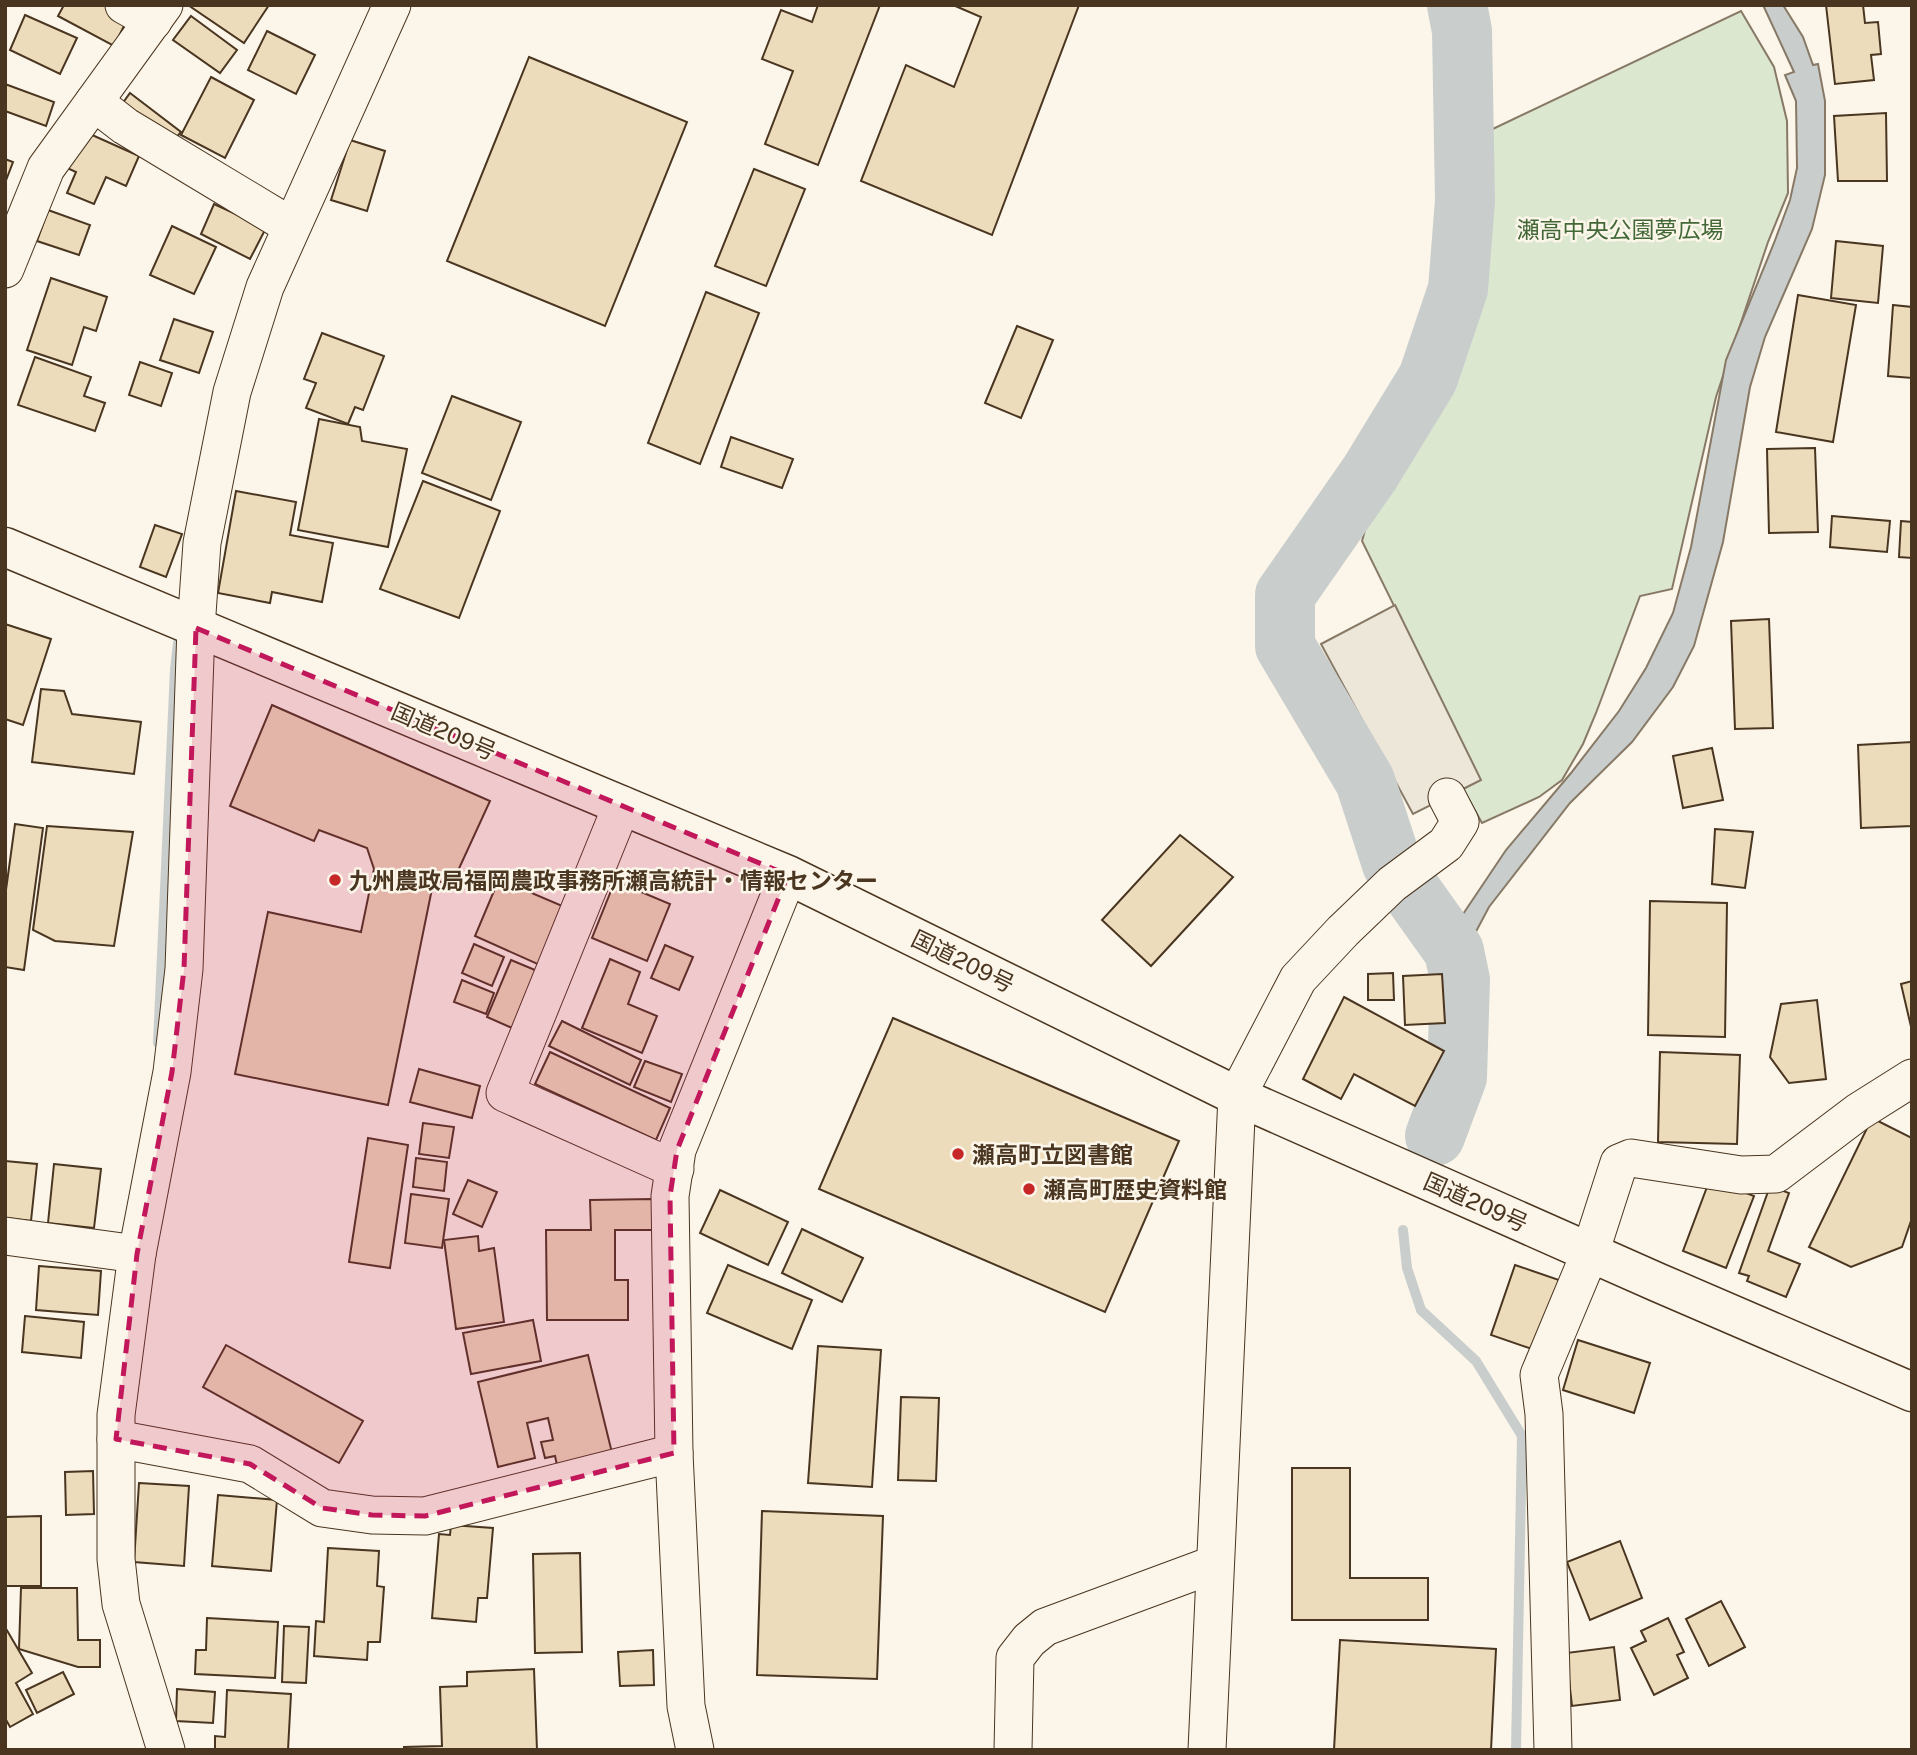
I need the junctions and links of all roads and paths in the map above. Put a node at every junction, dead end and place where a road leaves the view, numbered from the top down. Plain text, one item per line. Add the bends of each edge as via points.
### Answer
1 (392, 5) edge
2 (147, 10) edge
3 (94, 102) junction
4 (291, 226) junction
5 (5, 269) edge
6 (5, 547) edge
7 (196, 628) junction
8 (1447, 797) dead end
9 (622, 805) junction
10 (788, 875) junction
11 (1912, 1078) edge
12 (1237, 1096) junction
13 (675, 1169) junction
14 (5, 1236) edge
15 (1590, 1253) junction
16 (137, 1254) junction
17 (1912, 1392) edge
18 (116, 1439) junction
19 (674, 1453) junction
20 (1215, 1564) junction
21 (166, 1750) edge
22 (695, 1750) edge
23 (1013, 1750) edge
24 (1207, 1750) edge
25 (1553, 1750) edge

1 - 4 street
2 - 3 street
3 - 4 street via 125,126
3 - 5 street via 46,168
4 - 7 street via 265,287 232,392 202,543
6 - 7 highway, 国道209号
7 - 9 highway, 国道209号
7 - 16 street via 184,969 172,1072
8 - 12 street via 1460,822 1446,844 1392,884 1298,979
9 - 10 highway, 国道209号
9 - 13 street via 505,1093
10 - 12 highway, 国道209号
10 - 13 street via 677,1150
11 - 15 street via 1776,1174 1741,1175 1631,1158 1619,1163
12 - 15 highway, 国道209号
12 - 20 street
13 - 19 street via 670,1196
14 - 16 street
15 - 17 highway, 国道209号
15 - 25 street via 1539,1375 1544,1414
16 - 18 street
18 - 19 street via 250,1464 322,1507 372,1515 425,1516
18 - 21 street via 116,1559 121,1604
19 - 22 street via 686,1706
20 - 23 street via 1045,1628 1028,1640 1015,1658
20 - 24 street

